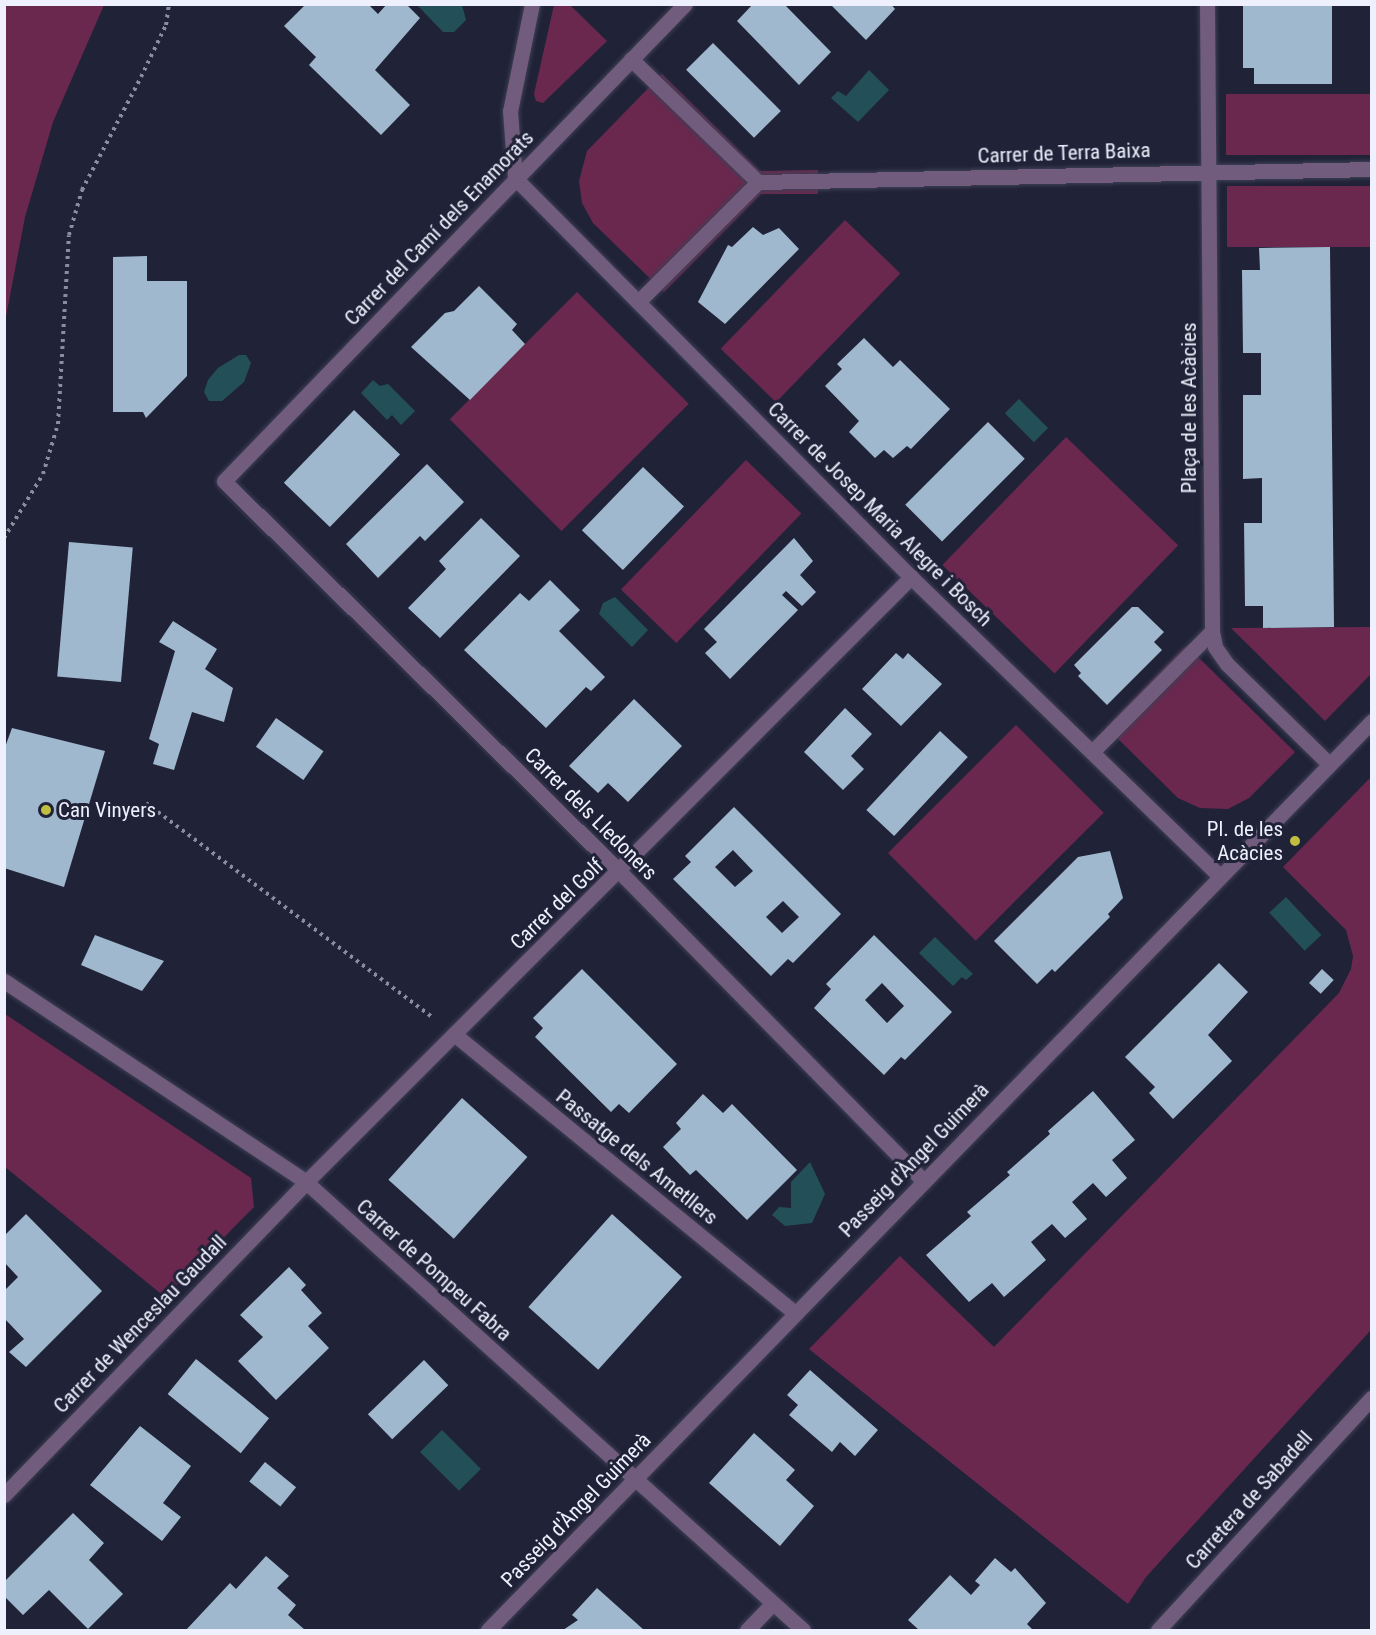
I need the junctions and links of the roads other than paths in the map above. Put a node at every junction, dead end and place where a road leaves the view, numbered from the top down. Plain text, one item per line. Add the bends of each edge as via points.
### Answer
1 (532, 4) edge
2 (685, 4) edge
3 (1207, 4) edge
4 (631, 59) junction
5 (1371, 169) edge
6 (1208, 170) junction
7 (515, 178) junction
8 (758, 182) junction
9 (638, 302) junction
10 (224, 481) joint
11 (911, 577) junction
12 (1212, 632) junction
13 (1371, 722) edge
14 (1092, 752) junction
15 (1329, 764) junction
16 (620, 872) junction
17 (1220, 876) junction
18 (4, 981) edge
19 (454, 1034) junction
20 (924, 1181) junction
21 (306, 1182) junction
22 (795, 1312) junction
23 (1371, 1397) edge
24 (635, 1481) junction
25 (4, 1496) edge
26 (772, 1603) junction
27 (488, 1630) edge
28 (747, 1630) edge
29 (803, 1630) edge
30 (1158, 1630) edge

1 - 7 street via 510,111
2 - 4 street, Carrer del Camí dels Enamorats
3 - 6 street, Plaça de les Acàcies
4 - 7 street, Carrer del Camí dels Enamorats
4 - 8 street
5 - 6 street, Carrer de Terra Baixa
6 - 8 street, Carrer de Terra Baixa
6 - 12 street, Plaça de les Acàcies
7 - 9 street, Carrer de Josep Maria Alegre i Bosch
7 - 10 street, Carrer del Camí dels Enamorats
8 - 9 street
9 - 11 street, Carrer de Josep Maria Alegre i Bosch
10 - 16 street, Carrer dels Lledoners
11 - 14 street, Carrer de Josep Maria Alegre i Bosch
11 - 16 street, Carrer del Golf
12 - 14 street
12 - 15 street, Plaça de les Acàcies via 1215,647 1227,664
13 - 15 street, Passeig d'Àngel Guimerà
14 - 17 street, Carrer de Josep Maria Alegre i Bosch
15 - 17 street, Passeig d'Àngel Guimerà
16 - 19 street, Carrer del Golf
16 - 20 street, Carrer dels Lledoners
17 - 20 street, Passeig d'Àngel Guimerà
18 - 21 street, Carrer de Pompeu Fabra
19 - 21 street, Carrer del Golf
19 - 22 street, Passatge dels Ametllers
20 - 22 street, Passeig d'Àngel Guimerà
21 - 24 street, Carrer de Pompeu Fabra
21 - 25 street, Carrer de Wenceslau Gaudall
22 - 24 street, Passeig d'Àngel Guimerà
23 - 30 street, Carretera de Sabadell
24 - 26 street, Carrer de Pompeu Fabra
24 - 27 street, Passeig d'Àngel Guimerà
26 - 28 street
26 - 29 street, Carrer de Pompeu Fabra

